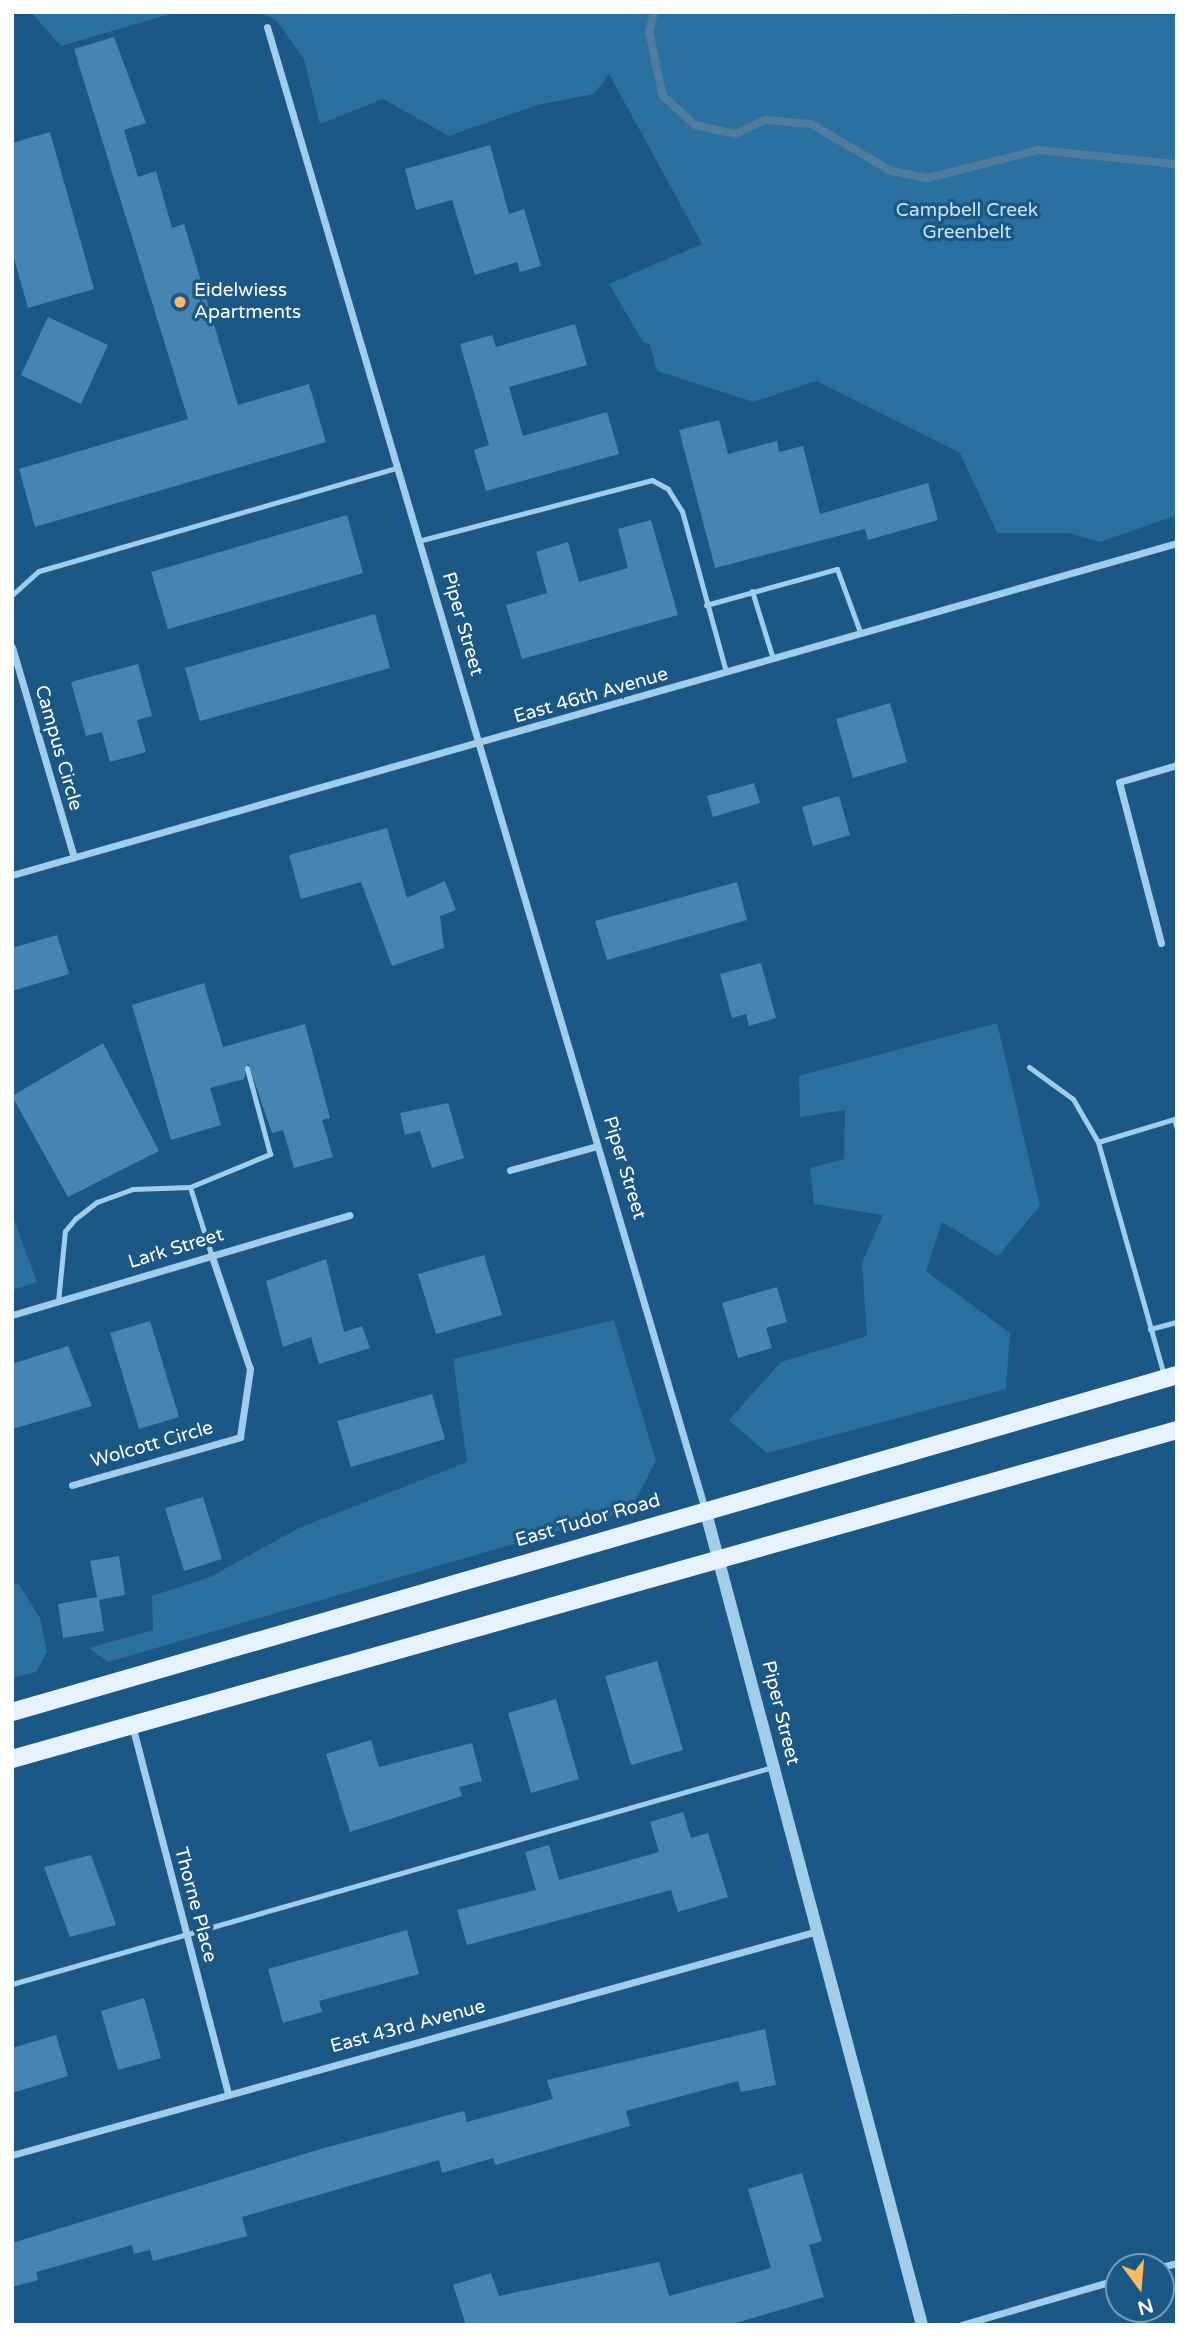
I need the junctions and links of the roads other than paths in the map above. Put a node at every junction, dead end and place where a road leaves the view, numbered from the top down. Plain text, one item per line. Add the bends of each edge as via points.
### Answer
1 (267, 27) dead end
2 (396, 468) junction
3 (418, 541) junction
4 (1177, 543) edge
5 (752, 591) junction
6 (12, 595) edge
7 (706, 605) junction
8 (860, 632) junction
9 (12, 647) edge
10 (773, 659) junction
11 (726, 672) junction
12 (478, 746) junction
13 (1177, 765) edge
14 (74, 857) junction
15 (12, 875) edge
16 (1161, 943) dead end
17 (1029, 1067) dead end
18 (247, 1068) dead end
19 (1177, 1129) edge
20 (1098, 1142) junction
21 (597, 1146) junction
22 (510, 1170) dead end
23 (190, 1187) junction
24 (349, 1215) dead end
25 (211, 1254) junction
26 (58, 1301) junction
27 (12, 1315) edge
28 (1177, 1322) edge
29 (1150, 1329) junction
30 (1171, 1376) edge
31 (1177, 1430) edge
32 (72, 1485) dead end
33 (705, 1509) junction
34 (720, 1562) junction
35 (12, 1712) edge
36 (132, 1724) junction
37 (12, 1759) edge
38 (774, 1766) junction
39 (814, 1932) junction
40 (187, 1934) junction
41 (12, 1984) edge
42 (228, 2093) junction
43 (12, 2155) edge
44 (1105, 2283) edge
45 (922, 2325) edge
46 (961, 2325) edge

1 - 2 street, Piper Street
2 - 3 street, Piper Street
2 - 6 lane via 39,571
3 - 7 lane via 652,480 668,489 682,511
3 - 12 street, Piper Street
4 - 8 street, East 46th Avenue
5 - 7 lane
5 - 8 lane via 837,569
5 - 10 lane
7 - 11 lane
8 - 10 street, East 46th Avenue
9 - 14 street, Campus Circle
10 - 11 street, East 46th Avenue
11 - 12 street, East 46th Avenue
12 - 14 street, East 46th Avenue
12 - 21 street, Piper Street
13 - 16 street via 1119,782
14 - 15 street, East 46th Avenue
17 - 20 lane via 1073,1099
18 - 23 lane via 270,1154
19 - 20 lane via 1174,1119
20 - 29 lane
21 - 22 street
21 - 33 street, Piper Street
23 - 25 lane
23 - 26 lane via 133,1189 97,1202 75,1219 65,1231
24 - 25 street, Lark Street
25 - 26 street, Lark Street
25 - 32 street, Wolcott Circle via 250,1369 240,1437
26 - 27 street, Lark Street
28 - 29 lane
29 - 30 lane
30 - 33 main road, East Tudor Road
31 - 34 main road
33 - 34 street, Piper Street
33 - 35 main road, East Tudor Road
34 - 36 main road
34 - 38 street, Piper Street
36 - 37 main road
36 - 40 street, Thorne Place
38 - 39 street, Piper Street
38 - 40 lane
39 - 42 street, East 43rd Avenue
39 - 45 street, Piper Street
40 - 41 lane
40 - 42 street, Thorne Place
42 - 43 street, East 43rd Avenue
44 - 46 street

